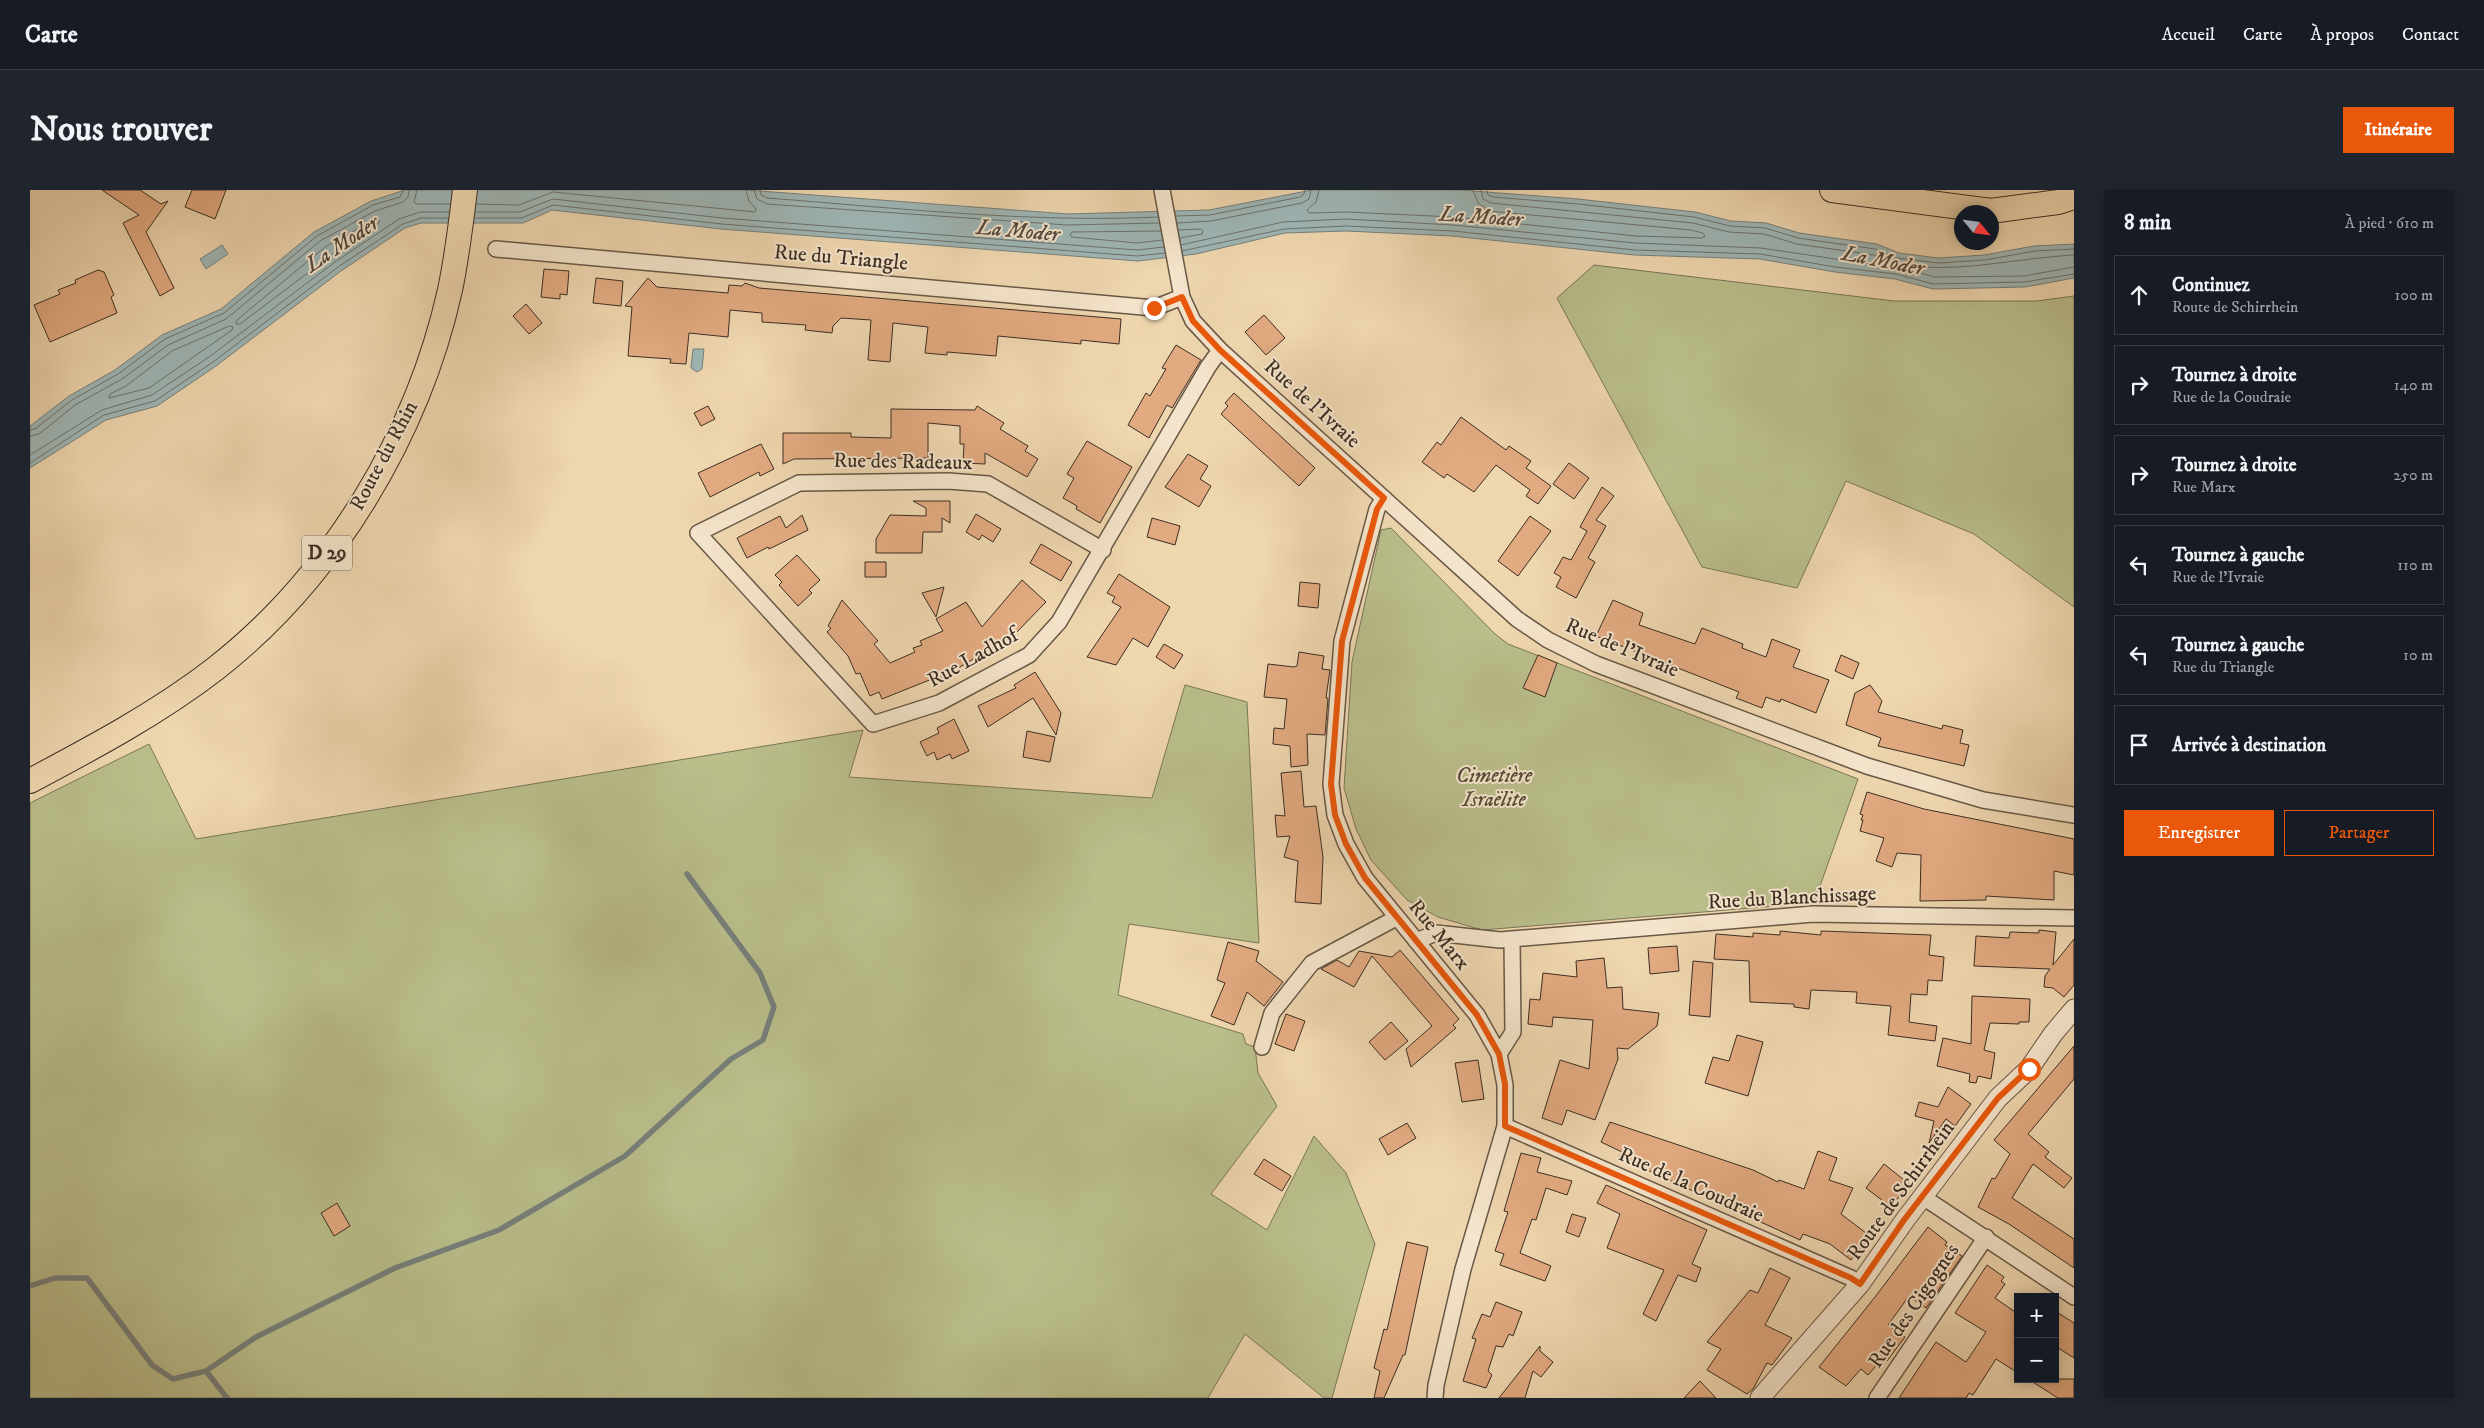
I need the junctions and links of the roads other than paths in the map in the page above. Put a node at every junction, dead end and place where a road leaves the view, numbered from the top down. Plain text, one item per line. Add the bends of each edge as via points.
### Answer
1 (465, 190) edge
2 (1832, 190) edge
3 (1163, 196) edge
4 (2074, 197) edge
5 (496, 249) dead end
6 (1182, 297) junction
7 (1220, 350) junction
8 (1384, 498) junction
9 (698, 533) joint
10 (1103, 550) junction
11 (30, 781) edge
12 (2074, 815) edge
13 (1396, 918) junction
14 (2074, 918) edge
15 (1512, 939) junction
16 (1416, 941) junction
17 (2074, 1009) edge
18 (1262, 1047) dead end
19 (1499, 1054) junction
20 (1505, 1126) junction
21 (1923, 1197) junction
22 (1986, 1238) junction
23 (1860, 1284) junction
24 (2074, 1297) edge
25 (1435, 1398) edge
26 (1760, 1398) edge
27 (1877, 1398) edge

1 - 11 main road, Route du Rhin / D 29 via 450,289 434,349 380,470 332,548 280,609 216,668 131,725
2 - 4 main road via 1991,212
3 - 6 street, Rue de l'Ivraie
5 - 6 street, Rue du Triangle via 1154,308
6 - 7 street, Rue de l'Ivraie via 1193,321
7 - 8 street, Rue de l'Ivraie
7 - 10 street, Rue Ladhof
8 - 12 street, Rue de l'Ivraie via 1517,619 1548,640 1596,664 1867,766 1983,800
8 - 13 street, Rue Marx via 1377,509 1342,641 1331,784 1335,815 1346,844 1365,878
9 - 10 street, Rue des Radeaux via 799,483 948,481 988,484
9 - 10 street, Rue Ladhof via 873,724 939,704 1029,655 1059,622
13 - 16 street, Rue Marx
13 - 18 street via 1312,963 1272,1013
14 - 15 street, Rue du Blanchissage via 1813,914
15 - 16 street, Rue du Blanchissage via 1436,933
15 - 19 street via 1513,1032
16 - 19 street, Rue Marx via 1477,1015
17 - 21 street, Route de Schirrhein via 2029,1069 1998,1098
19 - 20 street, Rue Marx via 1505,1084
20 - 23 street, Rue de la Coudraie
20 - 25 street, Rue Marx via 1463,1268
21 - 22 street
21 - 23 street, Route de Schirrhein
22 - 24 street
22 - 27 street, Rue des Cigognes
23 - 26 street, Route de Schirrhein

